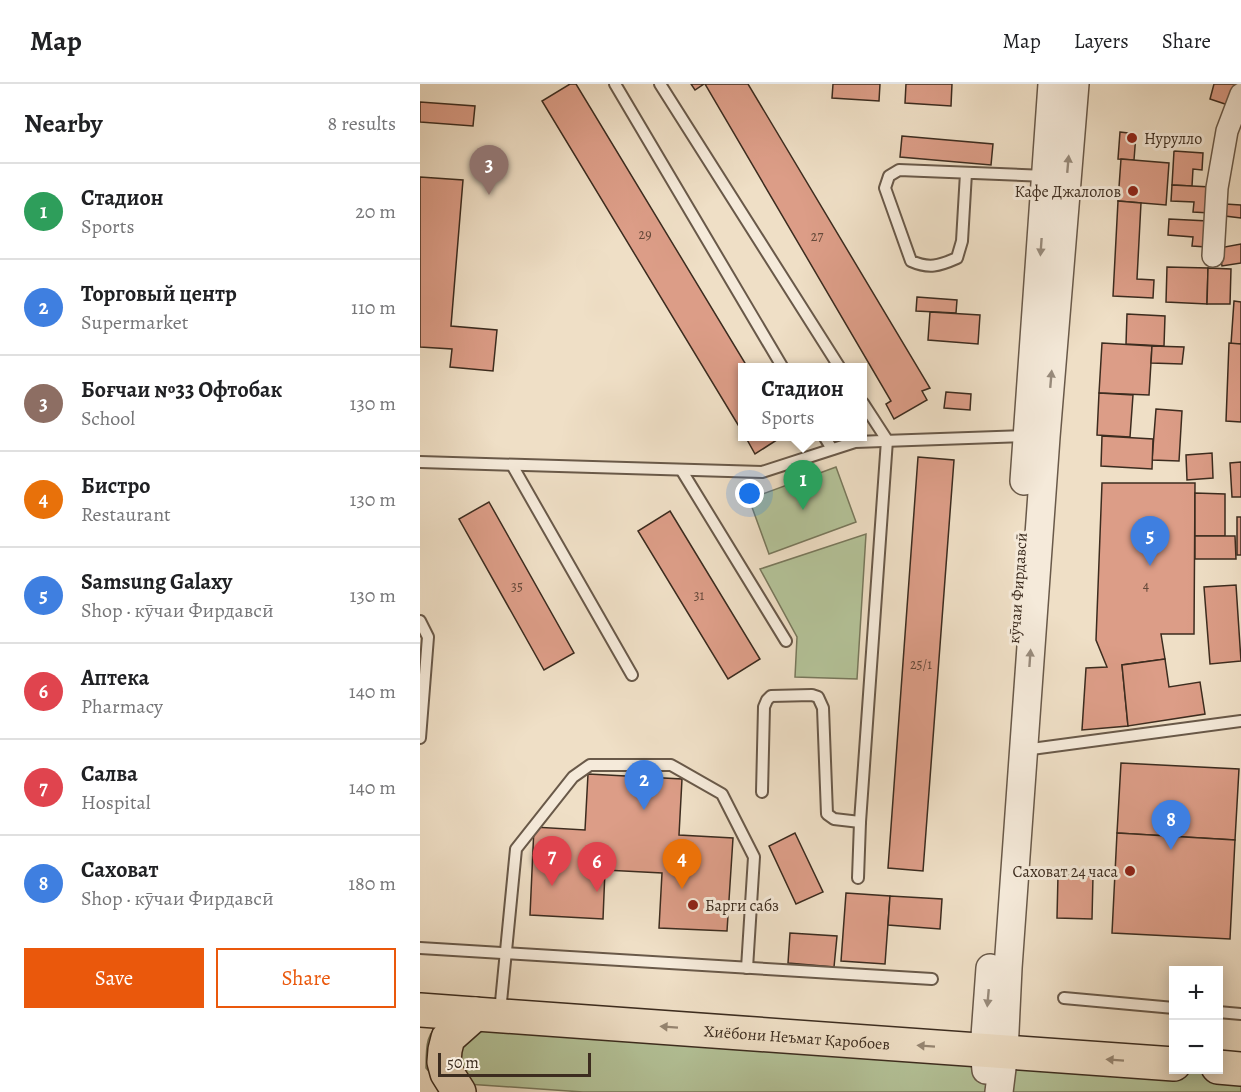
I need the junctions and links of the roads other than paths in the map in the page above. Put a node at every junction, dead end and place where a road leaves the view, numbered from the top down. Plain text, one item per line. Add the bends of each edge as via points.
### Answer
1 (615, 84) edge
2 (660, 84) edge
3 (1052, 84) edge
4 (1075, 84) edge
5 (1241, 94) edge
6 (966, 173) junction
7 (1046, 176) junction
8 (1213, 255) dead end
9 (780, 363) edge
10 (837, 363) edge
11 (867, 409) edge
12 (1037, 437) junction
13 (886, 440) junction
14 (827, 441) edge
15 (832, 449) junction
16 (420, 462) edge
17 (512, 465) junction
18 (682, 471) junction
19 (420, 621) edge
20 (786, 641) dead end
21 (632, 675) dead end
22 (1241, 721) edge
23 (420, 738) edge
24 (1024, 750) junction
25 (762, 792) dead end
26 (860, 822) junction
27 (858, 878) dead end
28 (420, 948) edge
29 (505, 953) junction
30 (747, 968) junction
31 (932, 979) dead end
32 (1064, 998) dead end
33 (1169, 1008) edge
34 (420, 1010) edge
35 (1223, 1012) edge
36 (487, 1014) junction
37 (1241, 1014) edge
38 (994, 1051) junction
39 (1169, 1064) edge
40 (1223, 1067) edge
41 (1241, 1069) edge
42 (459, 1092) edge
43 (989, 1092) edge
44 (999, 1092) edge

1 - 9 lane
2 - 10 lane
3 - 7 street, кӯчаи Фирдавсӣ
12 -> 4 street, кӯчаи Фирдавсӣ
5 - 8 street via 1227,131 1217,188
6 - 6 lane via 899,170 889,176 885,188 911,261 940,266 957,258 962,241
6 - 7 lane
7 -> 12 street, кӯчаи Фирдавсӣ
11 - 13 lane
12 - 13 lane
24 -> 12 street, кӯчаи Фирдавсӣ
12 -> 38 street, кӯчаи Фирдавсӣ
13 - 15 lane via 855,442
13 - 26 lane
14 - 15 lane
15 - 18 lane via 762,472
16 - 17 lane
17 - 18 lane
17 - 21 lane
18 - 20 lane
19 - 23 lane via 428,637
22 - 24 lane
24 - 38 street, кӯчаи Фирдавсӣ via 1008,968
25 - 26 lane via 767,700 771,696 812,695 818,697 823,708 827,814 834,819
26 - 27 lane
28 - 29 lane
29 - 30 lane
29 - 30 lane via 516,849 573,777 590,765 671,765 723,794 754,857
29 - 36 lane
30 - 31 lane
32 - 33 lane
34 - 36 highway, Хиёбони Неъмат Қаробоев
35 - 37 lane
38 -> 36 highway, Хиёбони Неъмат Қаробоев
36 - 42 highway via 448,1038 444,1062
39 -> 38 highway, Хиёбони Неъмат Қаробоев
38 - 43 street, кӯчаи Фирдавсӣ
38 - 44 street
40 - 41 highway

